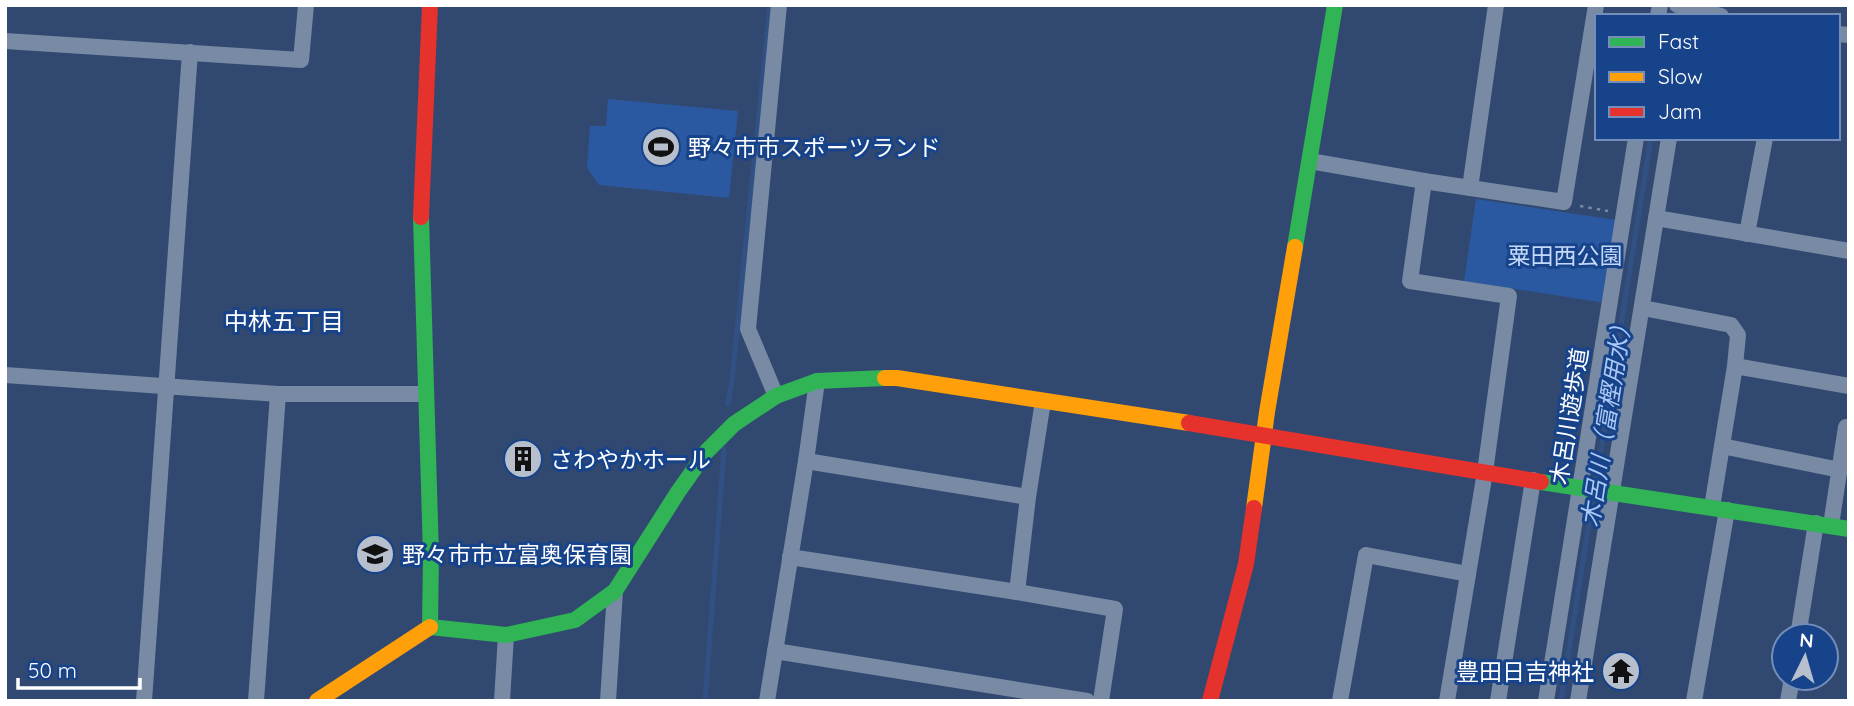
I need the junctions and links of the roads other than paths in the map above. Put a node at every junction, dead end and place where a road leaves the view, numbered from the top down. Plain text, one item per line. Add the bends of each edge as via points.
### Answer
1 (306, 5) edge
2 (430, 5) edge
3 (779, 5) edge
4 (1335, 5) edge
5 (1496, 5) edge
6 (1596, 5) edge
7 (1685, 8) edge
8 (1712, 14) edge
9 (5, 41) edge
10 (190, 52) junction
11 (1636, 140) edge
12 (1669, 140) edge
13 (1765, 140) edge
14 (1310, 161) junction
15 (1424, 181) junction
16 (1469, 188) junction
17 (1656, 218) junction
18 (1747, 234) junction
19 (1849, 251) edge
20 (1643, 307) junction
21 (1735, 366) junction
22 (5, 375) edge
23 (817, 381) junction
24 (166, 386) junction
25 (1849, 386) edge
26 (278, 394) junction
27 (426, 394) junction
28 (776, 396) junction
29 (1043, 401) junction
30 (1848, 422) edge
31 (1264, 435) junction
32 (1722, 446) junction
33 (806, 461) junction
34 (1840, 470) junction
35 (1485, 472) junction
36 (1533, 480) junction
37 (1583, 488) junction
38 (1607, 493) junction
39 (1028, 497) junction
40 (1720, 508) junction
41 (1824, 524) junction
42 (1849, 529) edge
43 (790, 557) junction
44 (1468, 574) junction
45 (615, 591) junction
46 (1017, 592) junction
47 (1801, 622) edge
48 (430, 627) junction
49 (506, 635) junction
50 (775, 651) junction
51 (144, 701) edge
52 (257, 701) edge
53 (317, 701) edge
54 (502, 701) edge
55 (608, 701) edge
56 (767, 701) edge
57 (1087, 701) edge
58 (1101, 701) edge
59 (1210, 701) edge
60 (1340, 701) edge
61 (1447, 701) edge
62 (1498, 701) edge
63 (1546, 701) edge
64 (1578, 701) edge
65 (1694, 701) edge

1 - 10 street via 301,60
2 - 27 street via 420,232
3 - 28 street via 748,328
4 - 14 street
5 - 16 street
6 - 16 street via 1564,202
7 - 8 street
9 - 10 street
10 - 24 street
11 - 37 street, 木呂川遊歩道
12 - 17 street
13 - 18 street
14 - 15 street
14 - 31 street
15 - 16 street
15 - 35 street via 1410,281 1509,296
17 - 18 street
17 - 20 street
18 - 19 street
20 - 21 street via 1731,325 1738,335
20 - 38 street
21 - 25 street
21 - 32 street
22 - 24 street
23 - 28 street
23 - 29 street via 897,378
23 - 33 street
24 - 26 street
24 - 51 street
26 - 27 street
26 - 52 street
27 - 48 street
28 - 45 street via 734,424 707,450
29 - 31 street
29 - 39 street
30 - 34 street
31 - 35 street
31 - 59 street via 1246,564
32 - 34 street
32 - 40 street
33 - 39 street
33 - 43 street
34 - 41 street
35 - 36 street
35 - 44 street
36 - 37 street
36 - 62 street
37 - 38 street
37 - 63 street, 木呂川遊歩道
38 - 40 street
38 - 64 street
39 - 46 street
40 - 41 street
40 - 65 street
41 - 42 street
41 - 47 street
43 - 46 street
43 - 50 street
44 - 60 street via 1366,555
44 - 61 street
45 - 49 street via 575,620
45 - 55 street
46 - 58 street via 1115,609
48 - 49 street
48 - 53 street
49 - 54 street
50 - 56 street
50 - 57 street

